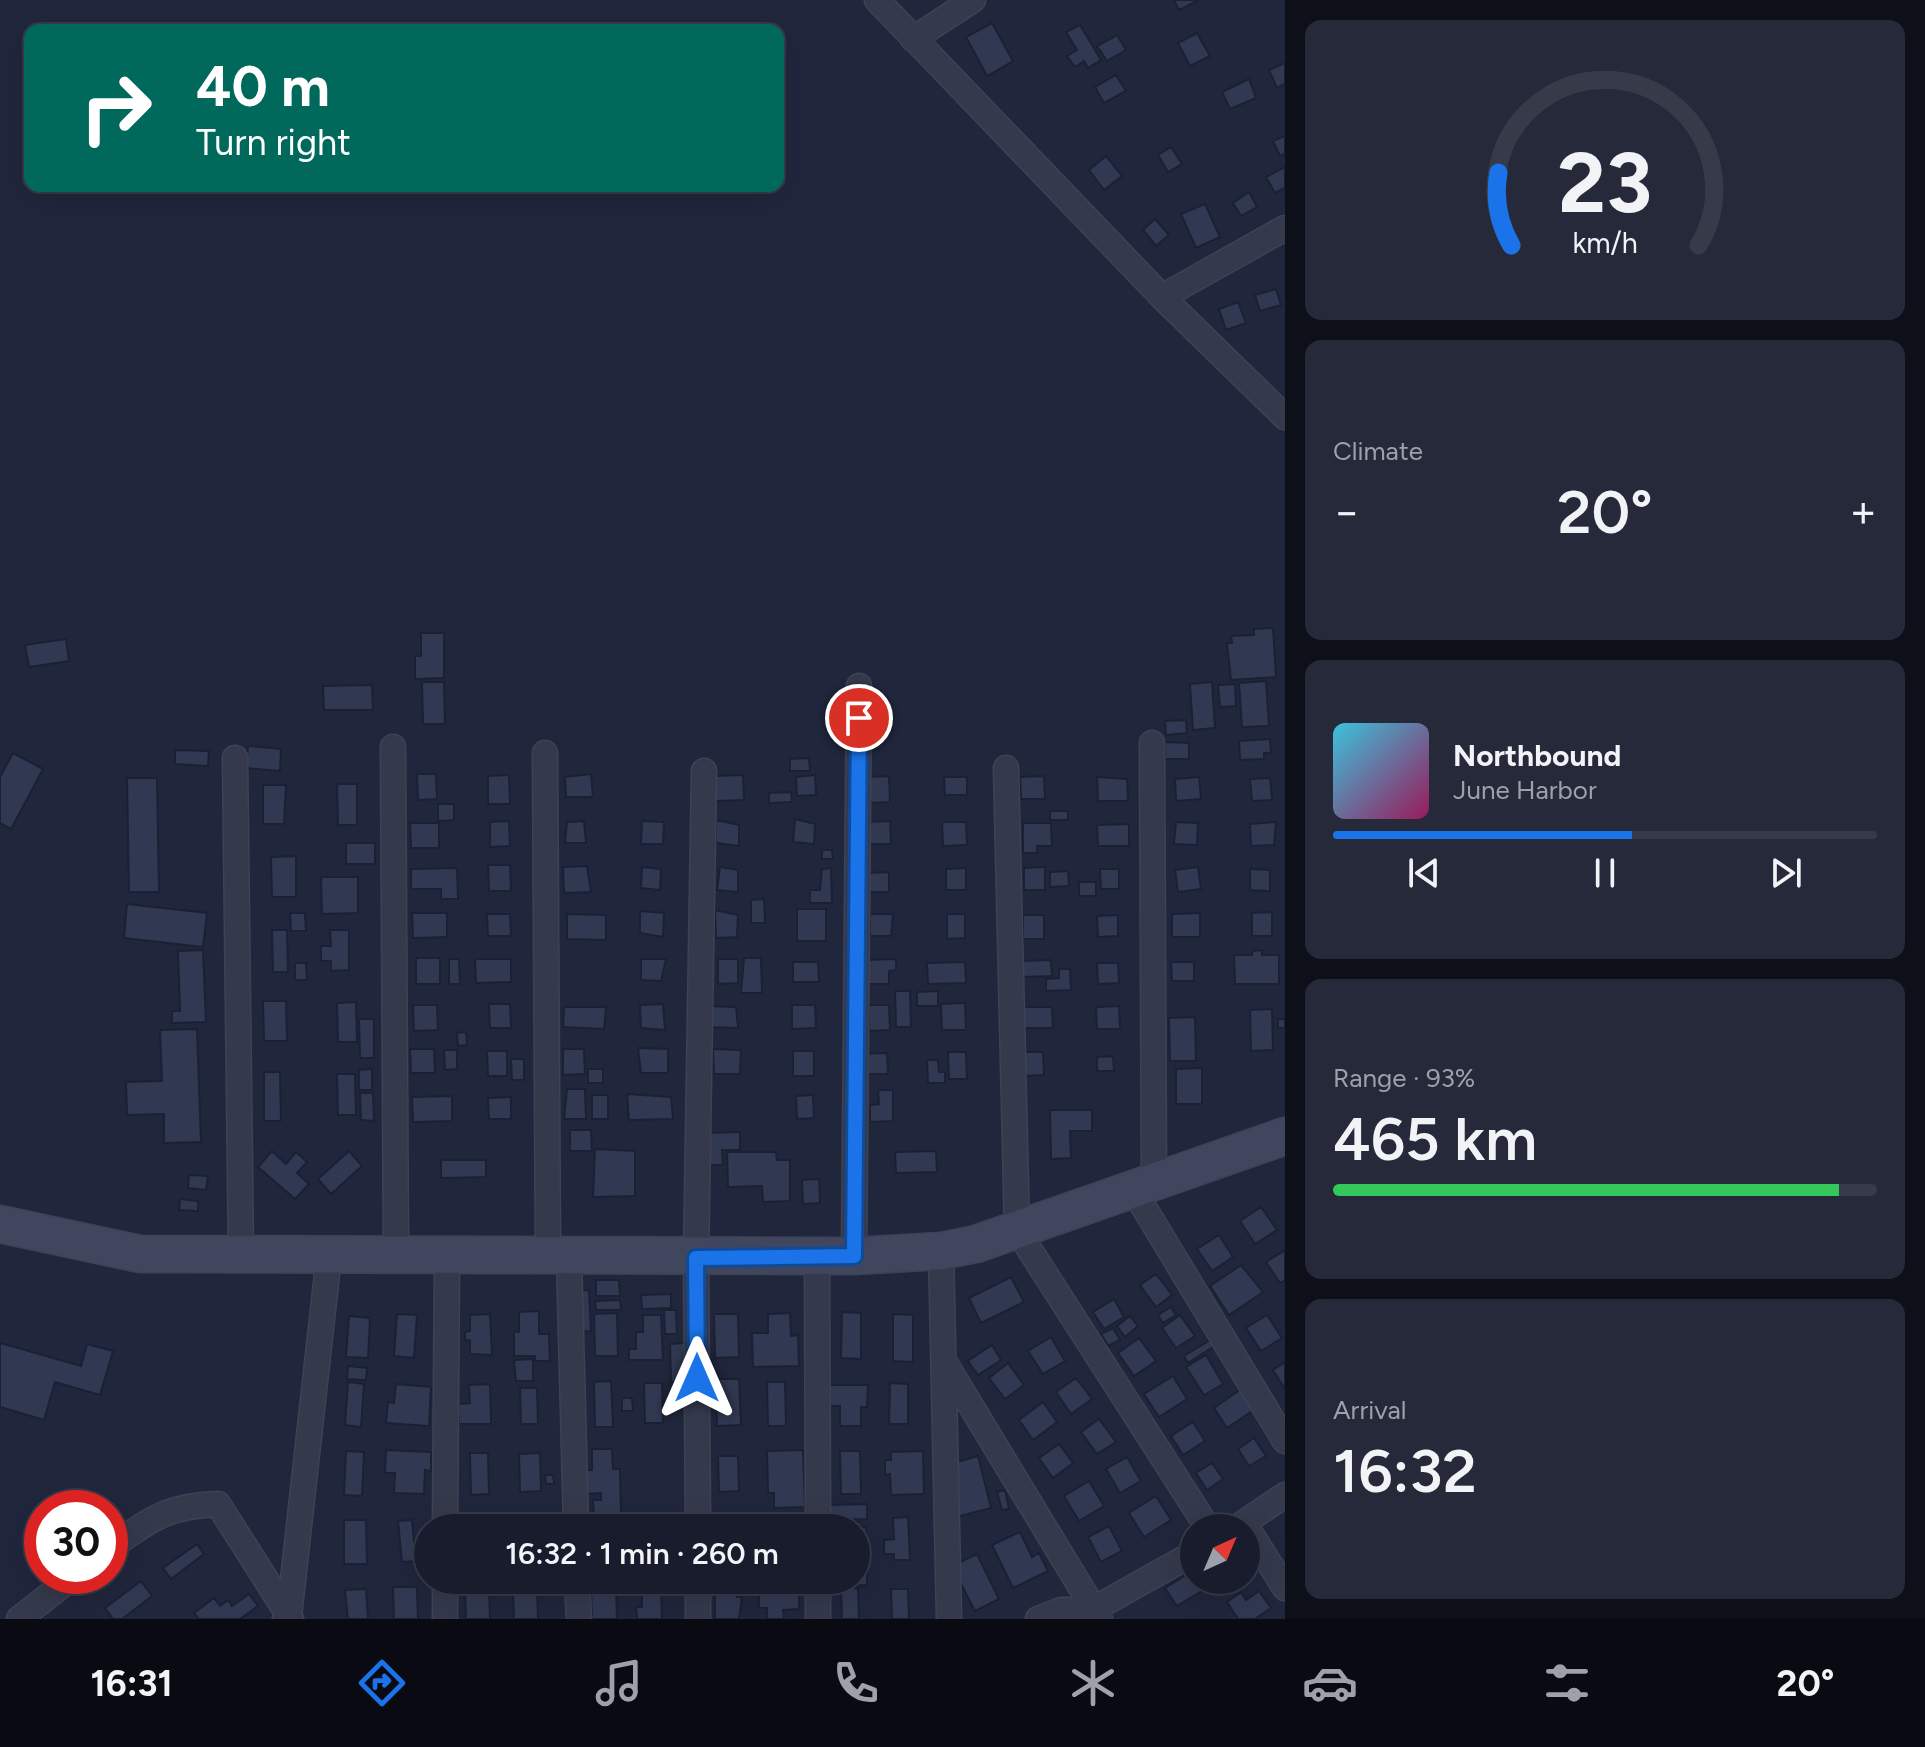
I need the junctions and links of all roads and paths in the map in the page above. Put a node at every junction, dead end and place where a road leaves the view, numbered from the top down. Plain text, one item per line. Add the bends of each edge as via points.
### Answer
1 (877, 0) edge
2 (973, 0) edge
3 (913, 39) junction
4 (1285, 228) edge
5 (1162, 297) junction
6 (1285, 417) edge
7 (859, 686) dead end
8 (1152, 743) dead end
9 (393, 747) dead end
10 (545, 753) dead end
11 (235, 758) dead end
12 (1006, 768) dead end
13 (704, 771) dead end
14 (1284, 1139) edge
15 (1144, 1187) junction
16 (0, 1224) edge
17 (1017, 1230) junction
18 (941, 1251) junction
19 (241, 1255) junction
20 (329, 1256) junction
21 (396, 1256) junction
22 (447, 1256) junction
23 (817, 1256) junction
24 (854, 1256) junction
25 (558, 1257) junction
26 (696, 1258) junction
27 (944, 1361) junction
28 (1285, 1441) edge
29 (1285, 1495) edge
30 (445, 1514) edge
31 (575, 1514) edge
32 (698, 1514) edge
33 (818, 1514) edge
34 (1199, 1514) edge
35 (1256, 1514) edge
36 (128, 1536) edge
37 (1260, 1553) edge
38 (1180, 1562) edge
39 (1285, 1588) edge
40 (51, 1594) edge
41 (445, 1594) edge
42 (578, 1594) edge
43 (698, 1594) edge
44 (818, 1594) edge
45 (1097, 1614) edge
46 (289, 1618) edge
47 (19, 1619) edge
48 (445, 1619) edge
49 (579, 1619) edge
50 (698, 1619) edge
51 (818, 1619) edge
52 (949, 1619) edge
53 (1038, 1619) edge

1 - 3 street
2 - 3 street
3 - 5 street
4 - 5 street
5 - 6 street
7 - 24 street
8 - 15 street
9 - 21 street
10 - 25 street
11 - 19 street
12 - 17 street
13 - 26 street
14 - 15 street
15 - 17 street
15 - 28 street
16 - 19 street via 140,1254
17 - 18 street
17 - 34 street
18 - 24 street
18 - 27 street
19 - 20 street
20 - 21 street
20 - 46 street
21 - 22 street
22 - 25 street
22 - 30 street
23 - 24 street
23 - 26 street
23 - 33 street
25 - 26 street
25 - 31 street
26 - 32 street
27 - 45 street
27 - 52 street
29 - 35 street
36 - 46 street via 182,1506 218,1504
37 - 39 street
38 - 45 street
40 - 47 street
41 - 48 street
42 - 49 street
43 - 50 street
44 - 51 street
45 - 53 street via 1061,1610

